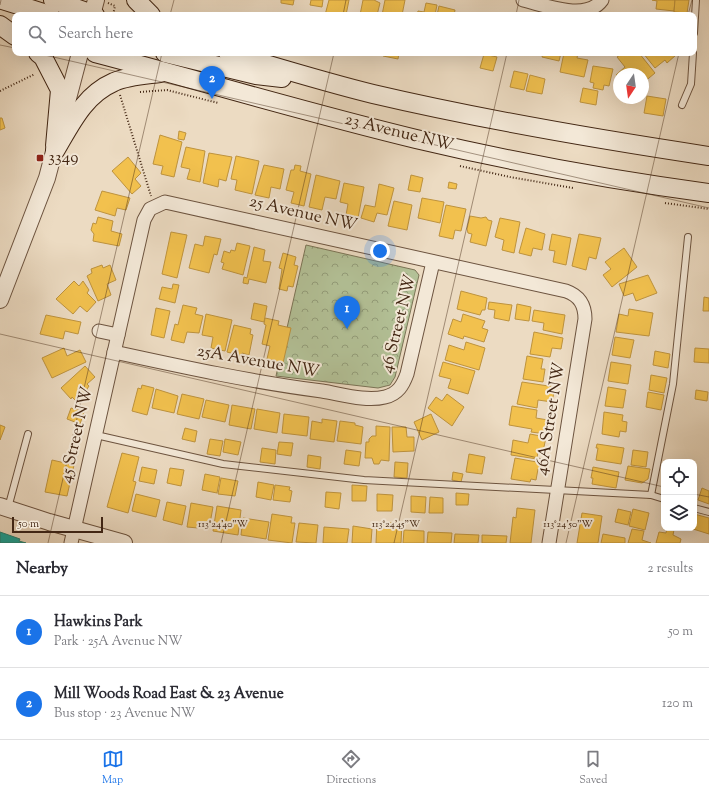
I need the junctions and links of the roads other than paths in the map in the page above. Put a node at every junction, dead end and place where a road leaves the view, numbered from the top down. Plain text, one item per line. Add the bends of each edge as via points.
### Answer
1 (2, 0) edge
2 (53, 0) edge
3 (136, 0) edge
4 (523, 0) edge
5 (696, 0) edge
6 (599, 3) edge
7 (40, 12) edge
8 (93, 12) edge
9 (149, 12) edge
10 (695, 12) edge
11 (0, 18) edge
12 (12, 23) edge
13 (0, 25) edge
14 (12, 34) edge
15 (42, 56) edge
16 (79, 56) edge
17 (105, 56) edge
18 (178, 56) edge
19 (239, 56) edge
20 (693, 56) edge
21 (176, 75) junction
22 (345, 86) junction
23 (682, 105) dead end
24 (55, 151) junction
25 (709, 156) edge
26 (709, 193) edge
27 (155, 206) joint
28 (688, 237) dead end
29 (433, 262) junction
30 (0, 300) edge
31 (581, 301) joint
32 (99, 331) dead end
33 (118, 335) junction
34 (114, 352) junction
35 (396, 392) joint
36 (28, 434) dead end
37 (96, 435) junction
38 (557, 491) junction
39 (651, 495) junction
40 (661, 498) edge
41 (4, 507) edge
42 (697, 509) edge
43 (709, 512) edge
44 (72, 536) edge
45 (124, 543) edge
46 (549, 543) edge

1 - 7 main road
2 - 8 main road
3 - 9 main road
4 - 6 street via 578,12 585,12
5 - 10 lane
11 - 12 main road
13 - 14 main road
15 - 24 main road via 60,90
16 - 24 street
17 - 21 main road, 23 Avenue NW
18 - 22 main road via 256,74
19 - 22 main road, 23 Avenue NW
20 - 23 lane via 691,84
21 - 24 main road via 160,73 115,81 95,93 78,111
21 - 26 main road, 23 Avenue NW via 416,139 626,182
22 - 25 main road, 23 Avenue NW via 500,122 592,139
24 - 30 street via 26,238
27 - 29 street, 25 Avenue NW via 172,202
27 - 33 street, 45 Street NW via 146,214 144,220
28 - 39 lane via 673,384
29 - 31 street, 25 Avenue NW via 572,293
29 - 35 street, 46 Street NW via 407,374 402,387
31 - 38 street, 46A Street NW via 585,319
32 - 33 street
33 - 34 street, 45 Street NW
34 - 35 street, 25A Avenue NW via 267,384 378,398
34 - 37 street, 45 Street NW
36 - 41 lane
37 - 38 lane via 223,464 364,480
37 - 44 street, 45 Street NW
38 - 39 lane
38 - 46 street, 46A Street NW
39 - 40 lane
41 - 44 street
42 - 43 lane
44 - 45 street

